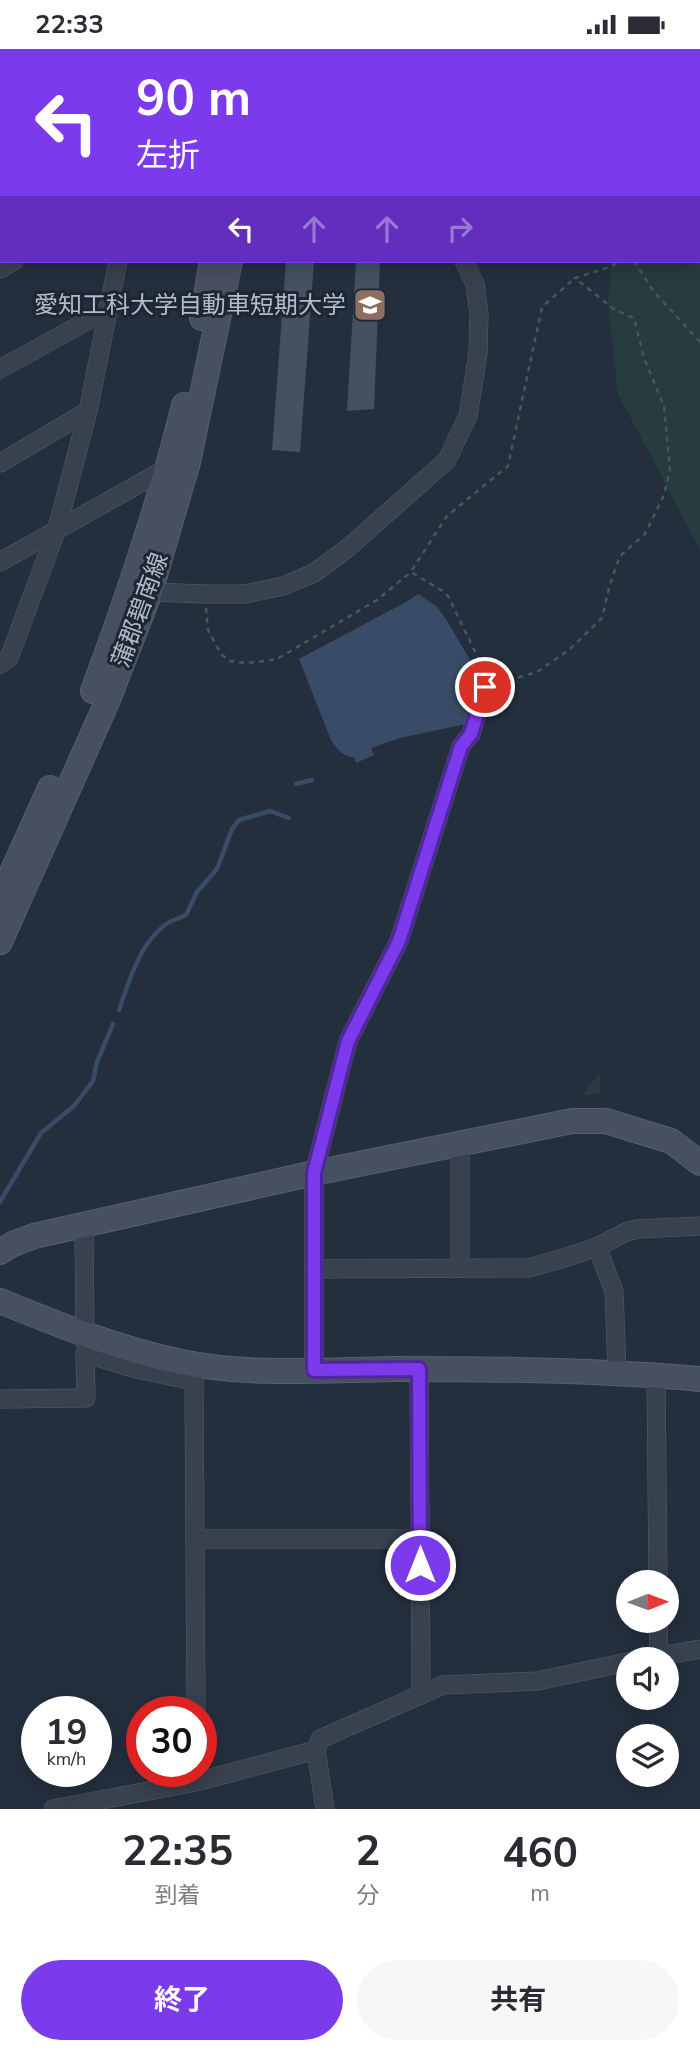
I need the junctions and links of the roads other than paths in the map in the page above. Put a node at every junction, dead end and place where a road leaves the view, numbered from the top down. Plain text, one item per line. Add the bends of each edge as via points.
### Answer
1 (118, 263) edge
2 (212, 263) edge
3 (230, 263) edge
4 (465, 263) edge
5 (107, 310) junction
6 (0, 369) edge
7 (88, 411) junction
8 (0, 463) edge
9 (169, 467) junction
10 (57, 529) junction
11 (0, 562) edge
12 (149, 591) junction
13 (0, 664) edge
14 (485, 687) road end
15 (0, 899) edge
16 (0, 942) edge
17 (460, 1144) junction
18 (700, 1163) edge
19 (314, 1173) junction
20 (84, 1224) junction
21 (700, 1226) edge
22 (597, 1247) junction
23 (0, 1252) edge
24 (460, 1268) junction
25 (314, 1269) junction
26 (0, 1301) edge
27 (85, 1344) junction
28 (419, 1369) junction
29 (314, 1370) junction
30 (617, 1373) junction
31 (656, 1375) junction
32 (700, 1379) edge
33 (0, 1399) edge
34 (195, 1539) junction
35 (420, 1539) junction
36 (658, 1570) edge
37 (700, 1649) edge
38 (679, 1653) edge
39 (616, 1665) edge
40 (421, 1695) junction
41 (195, 1696) edge
42 (316, 1750) junction
43 (217, 1772) edge
44 (151, 1787) edge
45 (53, 1809) edge
46 (325, 1809) edge

1 - 5 street
2 - 9 street, 蒲郡碧南線 via 196,355
3 - 12 street, 蒲郡碧南線 via 188,463
4 - 12 street via 475,285 478,353 468,416 447,460 314,573 245,594
5 - 6 street
5 - 7 street
7 - 8 street
7 - 10 street
9 - 10 street
9 - 15 street, 蒲郡碧南線 via 93,693
10 - 11 street
10 - 13 street via 9,658
12 - 16 street, 蒲郡碧南線 via 107,702
14 - 19 street via 471,734 461,746 399,941 348,1041
17 - 18 street via 572,1121 606,1121 671,1141
17 - 19 street
17 - 24 street
19 - 20 street
19 - 25 street
20 - 23 street via 34,1235
20 - 27 street
21 - 22 street via 626,1231
22 - 24 street via 529,1268
22 - 30 street via 614,1291
24 - 25 street
25 - 29 street
26 - 27 street
27 - 29 street via 188,1363
27 - 33 street via 86,1398
27 - 34 street via 132,1368 194,1381
28 - 29 street
28 - 30 street
28 - 35 street
30 - 31 street
31 - 32 street
31 - 36 street
34 - 35 street
34 - 41 street
35 - 40 street
37 - 38 street
39 - 40 street via 537,1681 443,1685
40 - 42 street via 320,1739
42 - 43 street
42 - 46 street
44 - 45 street

